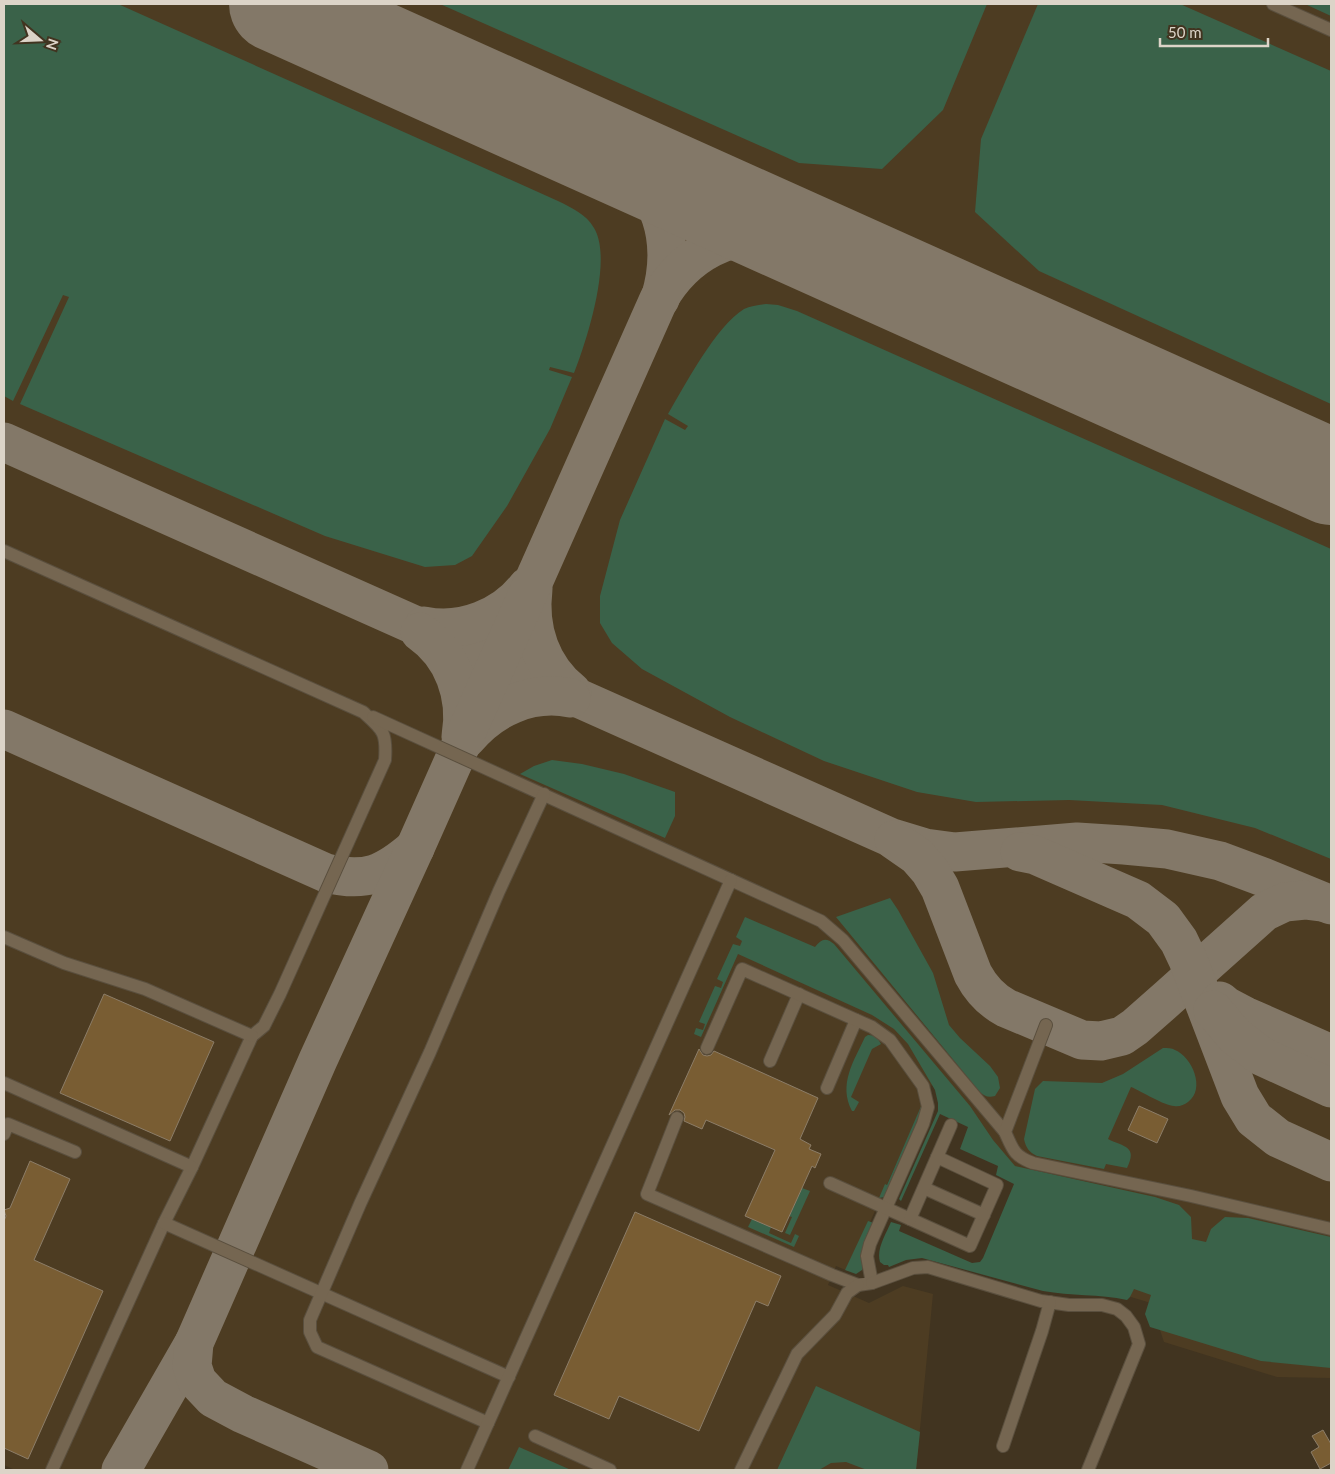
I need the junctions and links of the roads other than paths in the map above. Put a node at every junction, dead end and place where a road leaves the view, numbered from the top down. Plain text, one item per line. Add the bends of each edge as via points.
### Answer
1 (1273, 4) edge
2 (1331, 30) edge
3 (4, 551) edge
4 (363, 712) junction
5 (544, 794) junction
6 (731, 880) junction
7 (4, 937) edge
8 (799, 994) junction
9 (856, 1020) junction
10 (1046, 1024) dead end
11 (252, 1036) junction
12 (707, 1048) dead end
13 (770, 1061) dead end
14 (4, 1083) edge
15 (828, 1088) dead end
16 (677, 1118) dead end
17 (951, 1125) dead end
18 (1005, 1132) junction
19 (4, 1134) edge
20 (75, 1152) dead end
21 (937, 1157) junction
22 (192, 1166) junction
23 (830, 1183) dead end
24 (924, 1188) junction
25 (886, 1208) junction
26 (984, 1215) junction
27 (910, 1219) junction
28 (164, 1223) junction
29 (1331, 1229) edge
30 (872, 1284) junction
31 (858, 1285) junction
32 (321, 1293) junction
33 (1050, 1302) junction
34 (509, 1377) junction
35 (488, 1424) junction
36 (535, 1436) dead end
37 (1003, 1446) dead end
38 (52, 1470) edge
39 (467, 1470) edge
40 (610, 1470) edge
41 (741, 1470) edge
42 (1088, 1470) edge

1 - 2 street
3 - 4 street
4 - 5 street
4 - 11 street via 381,728 386,744 385,760 280,994 264,1026
5 - 6 street
5 - 32 street
6 - 18 street via 821,921 834,931
6 - 34 street
7 - 11 street via 64,964 145,989
8 - 9 street
8 - 12 street via 742,969
8 - 13 street
9 - 15 street
9 - 25 street via 890,1040 923,1086 928,1100 923,1124
10 - 18 street
11 - 22 street
14 - 22 street
16 - 31 street via 647,1194
17 - 21 street
18 - 29 street via 1021,1158 1033,1163
19 - 20 street via 8,1124
21 - 24 street
21 - 26 street via 997,1185
22 - 28 street
23 - 25 street
24 - 26 street
24 - 27 street
25 - 27 street
25 - 30 street via 867,1256
26 - 27 street via 970,1246
28 - 32 street
28 - 38 street
30 - 31 street
30 - 33 street via 913,1268 928,1267
31 - 41 street via 847,1293 835,1315 797,1354
32 - 34 street
32 - 35 street via 310,1320 310,1332 317,1347
33 - 37 street
33 - 42 street via 1117,1309 1134,1327 1138,1344
34 - 35 street
35 - 39 street
36 - 40 street

